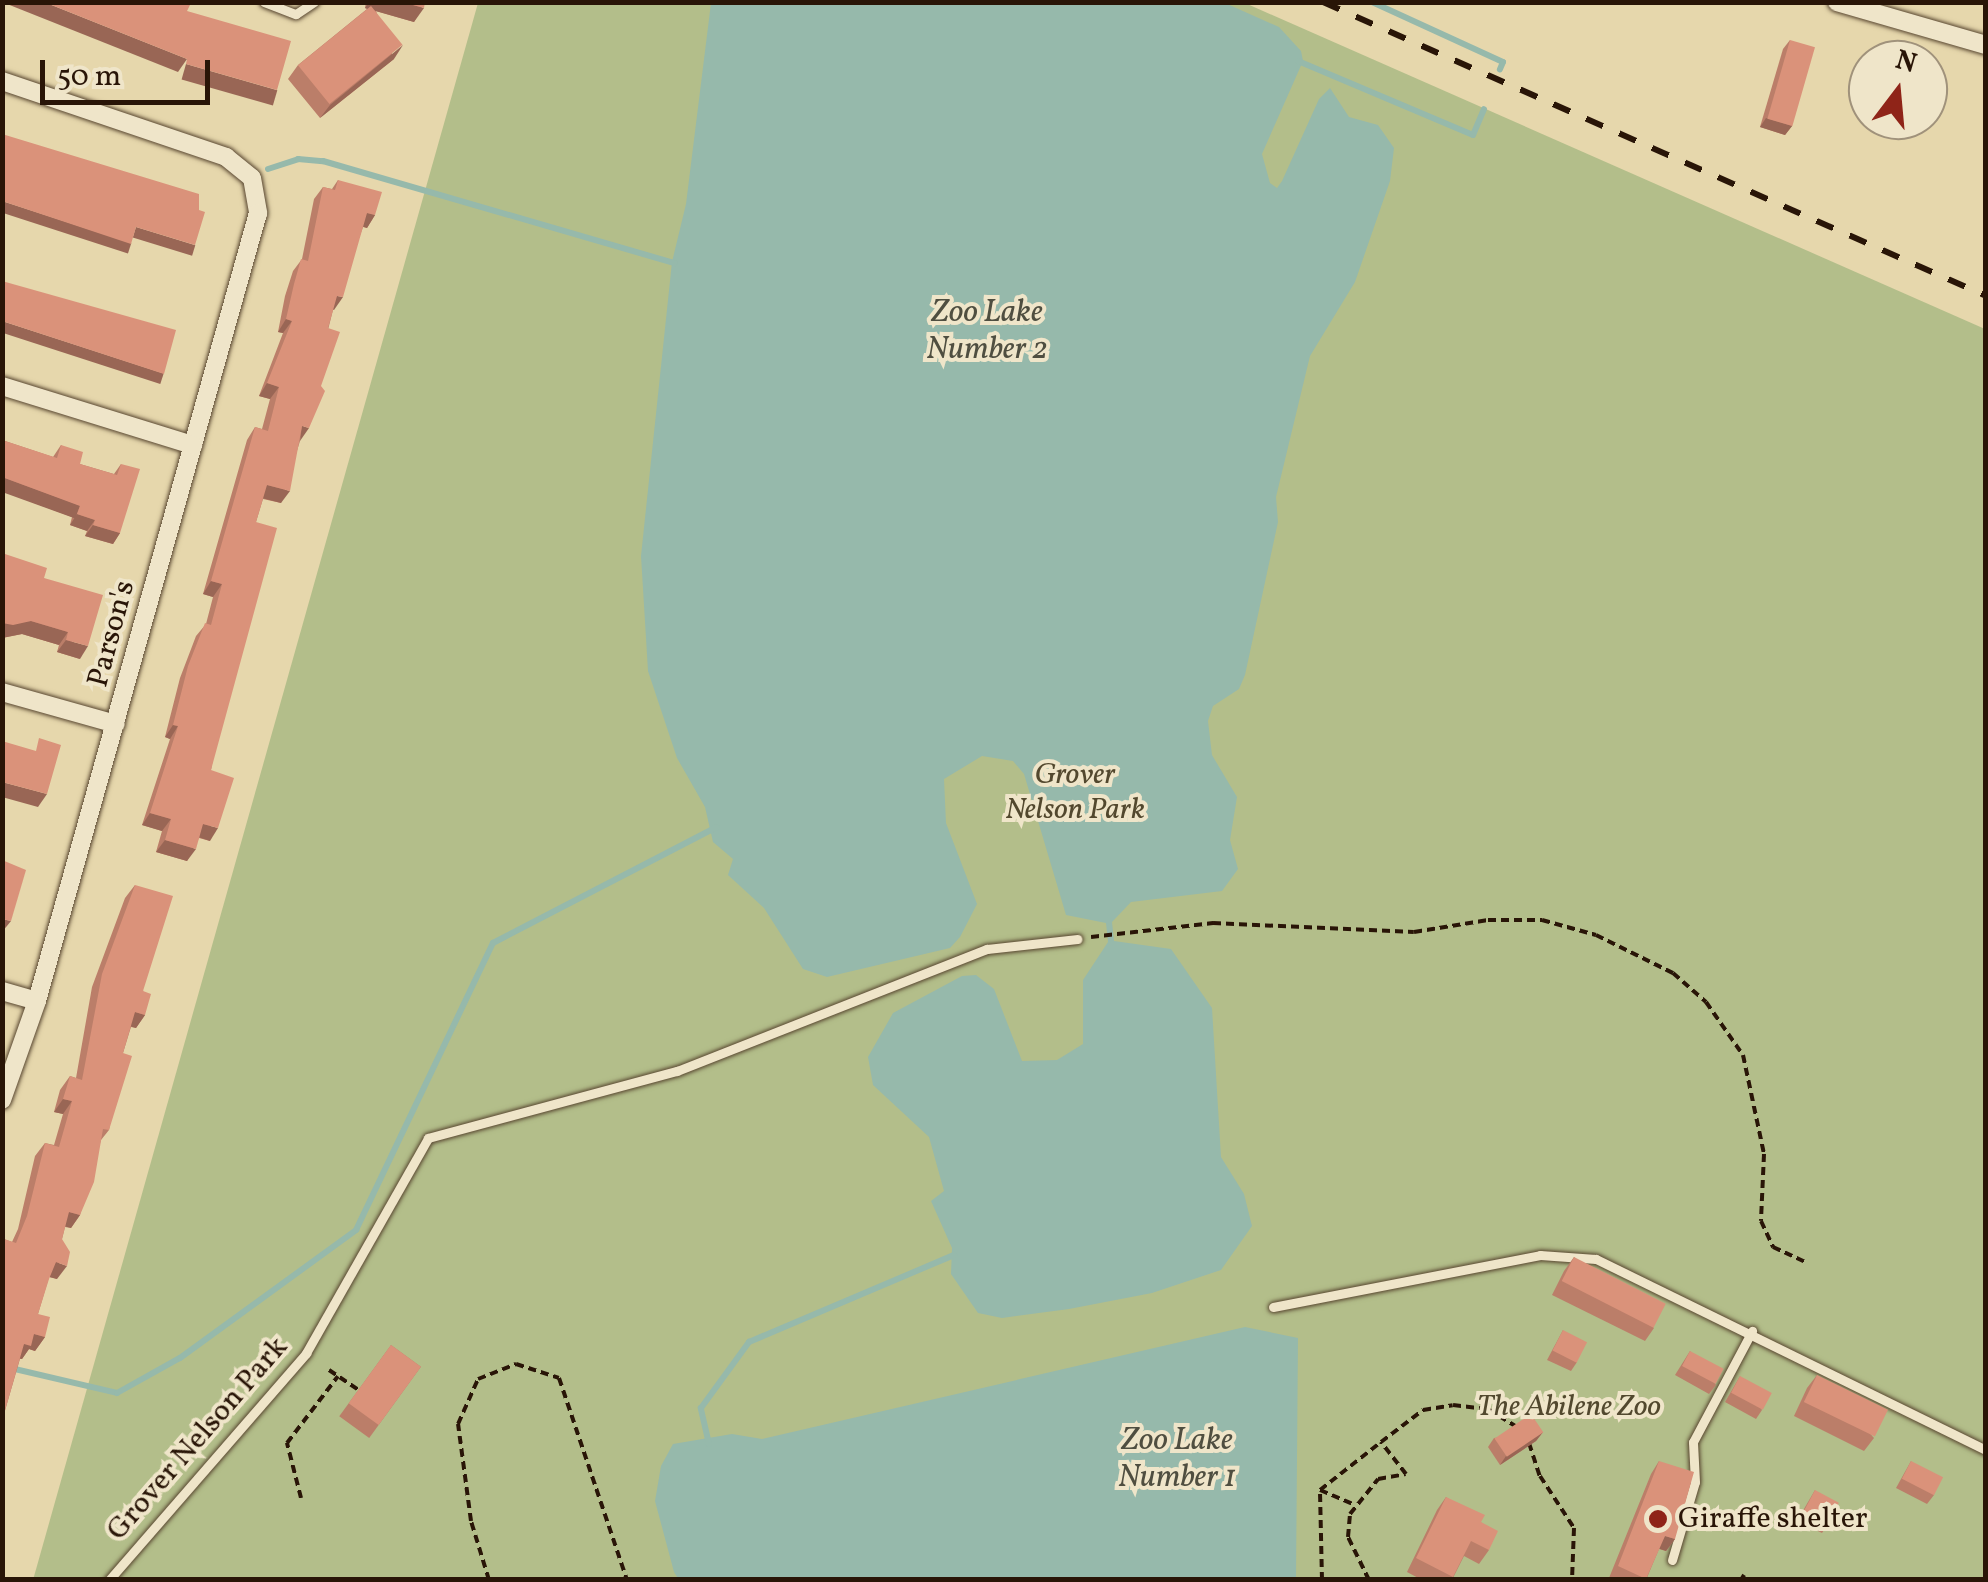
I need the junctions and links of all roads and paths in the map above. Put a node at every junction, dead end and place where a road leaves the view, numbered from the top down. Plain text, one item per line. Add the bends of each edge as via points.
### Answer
1 (264, 2) edge
2 (314, 2) edge
3 (1838, 2) edge
4 (1986, 46) edge
5 (2, 81) edge
6 (2, 386) edge
7 (193, 445) junction
8 (2, 692) edge
9 (116, 724) junction
10 (1090, 937) dead end
11 (1076, 939) dead end
12 (2, 991) edge
13 (37, 1001) junction
14 (2, 1100) edge
15 (1808, 1263) dead end
16 (1273, 1307) dead end
17 (1752, 1332) junction
18 (328, 1370) dead end
19 (338, 1376) junction
20 (359, 1390) edge
21 (1381, 1442) junction
22 (1986, 1450) edge
23 (1320, 1490) junction
24 (301, 1498) dead end
25 (1354, 1504) junction
26 (1672, 1560) dead end
27 (109, 1580) edge
28 (489, 1580) edge
29 (627, 1580) edge
30 (1322, 1580) edge
31 (1368, 1580) edge
32 (1572, 1580) edge

1 - 2 lane via 296,14
3 - 4 street
5 - 7 street, Parson's via 226,156 252,178 258,212
6 - 7 street
7 - 9 street, Parson's
8 - 9 street
9 - 13 street, Parson's
10 - 15 path via 1214,923 1414,932 1542,920 1596,934 1658,965 1706,1002 1743,1055 1764,1154 1762,1221 1773,1248
11 - 27 lane, Grover Nelson Park via 987,949 677,1070 428,1138 306,1353
12 - 13 street
13 - 14 street, Parson's
16 - 17 lane via 1566,1255 1624,1269
17 - 22 lane
17 - 26 lane via 1693,1442 1695,1482
18 - 19 path
19 - 20 path
19 - 24 path via 286,1443
21 - 23 path
21 - 25 path via 1406,1474 1378,1478
21 - 32 path via 1435,1406 1488,1409 1516,1426 1574,1528
23 - 25 path
23 - 30 path
25 - 31 path via 1348,1537
28 - 29 path via 471,1521 458,1424 478,1379 516,1364 559,1378

